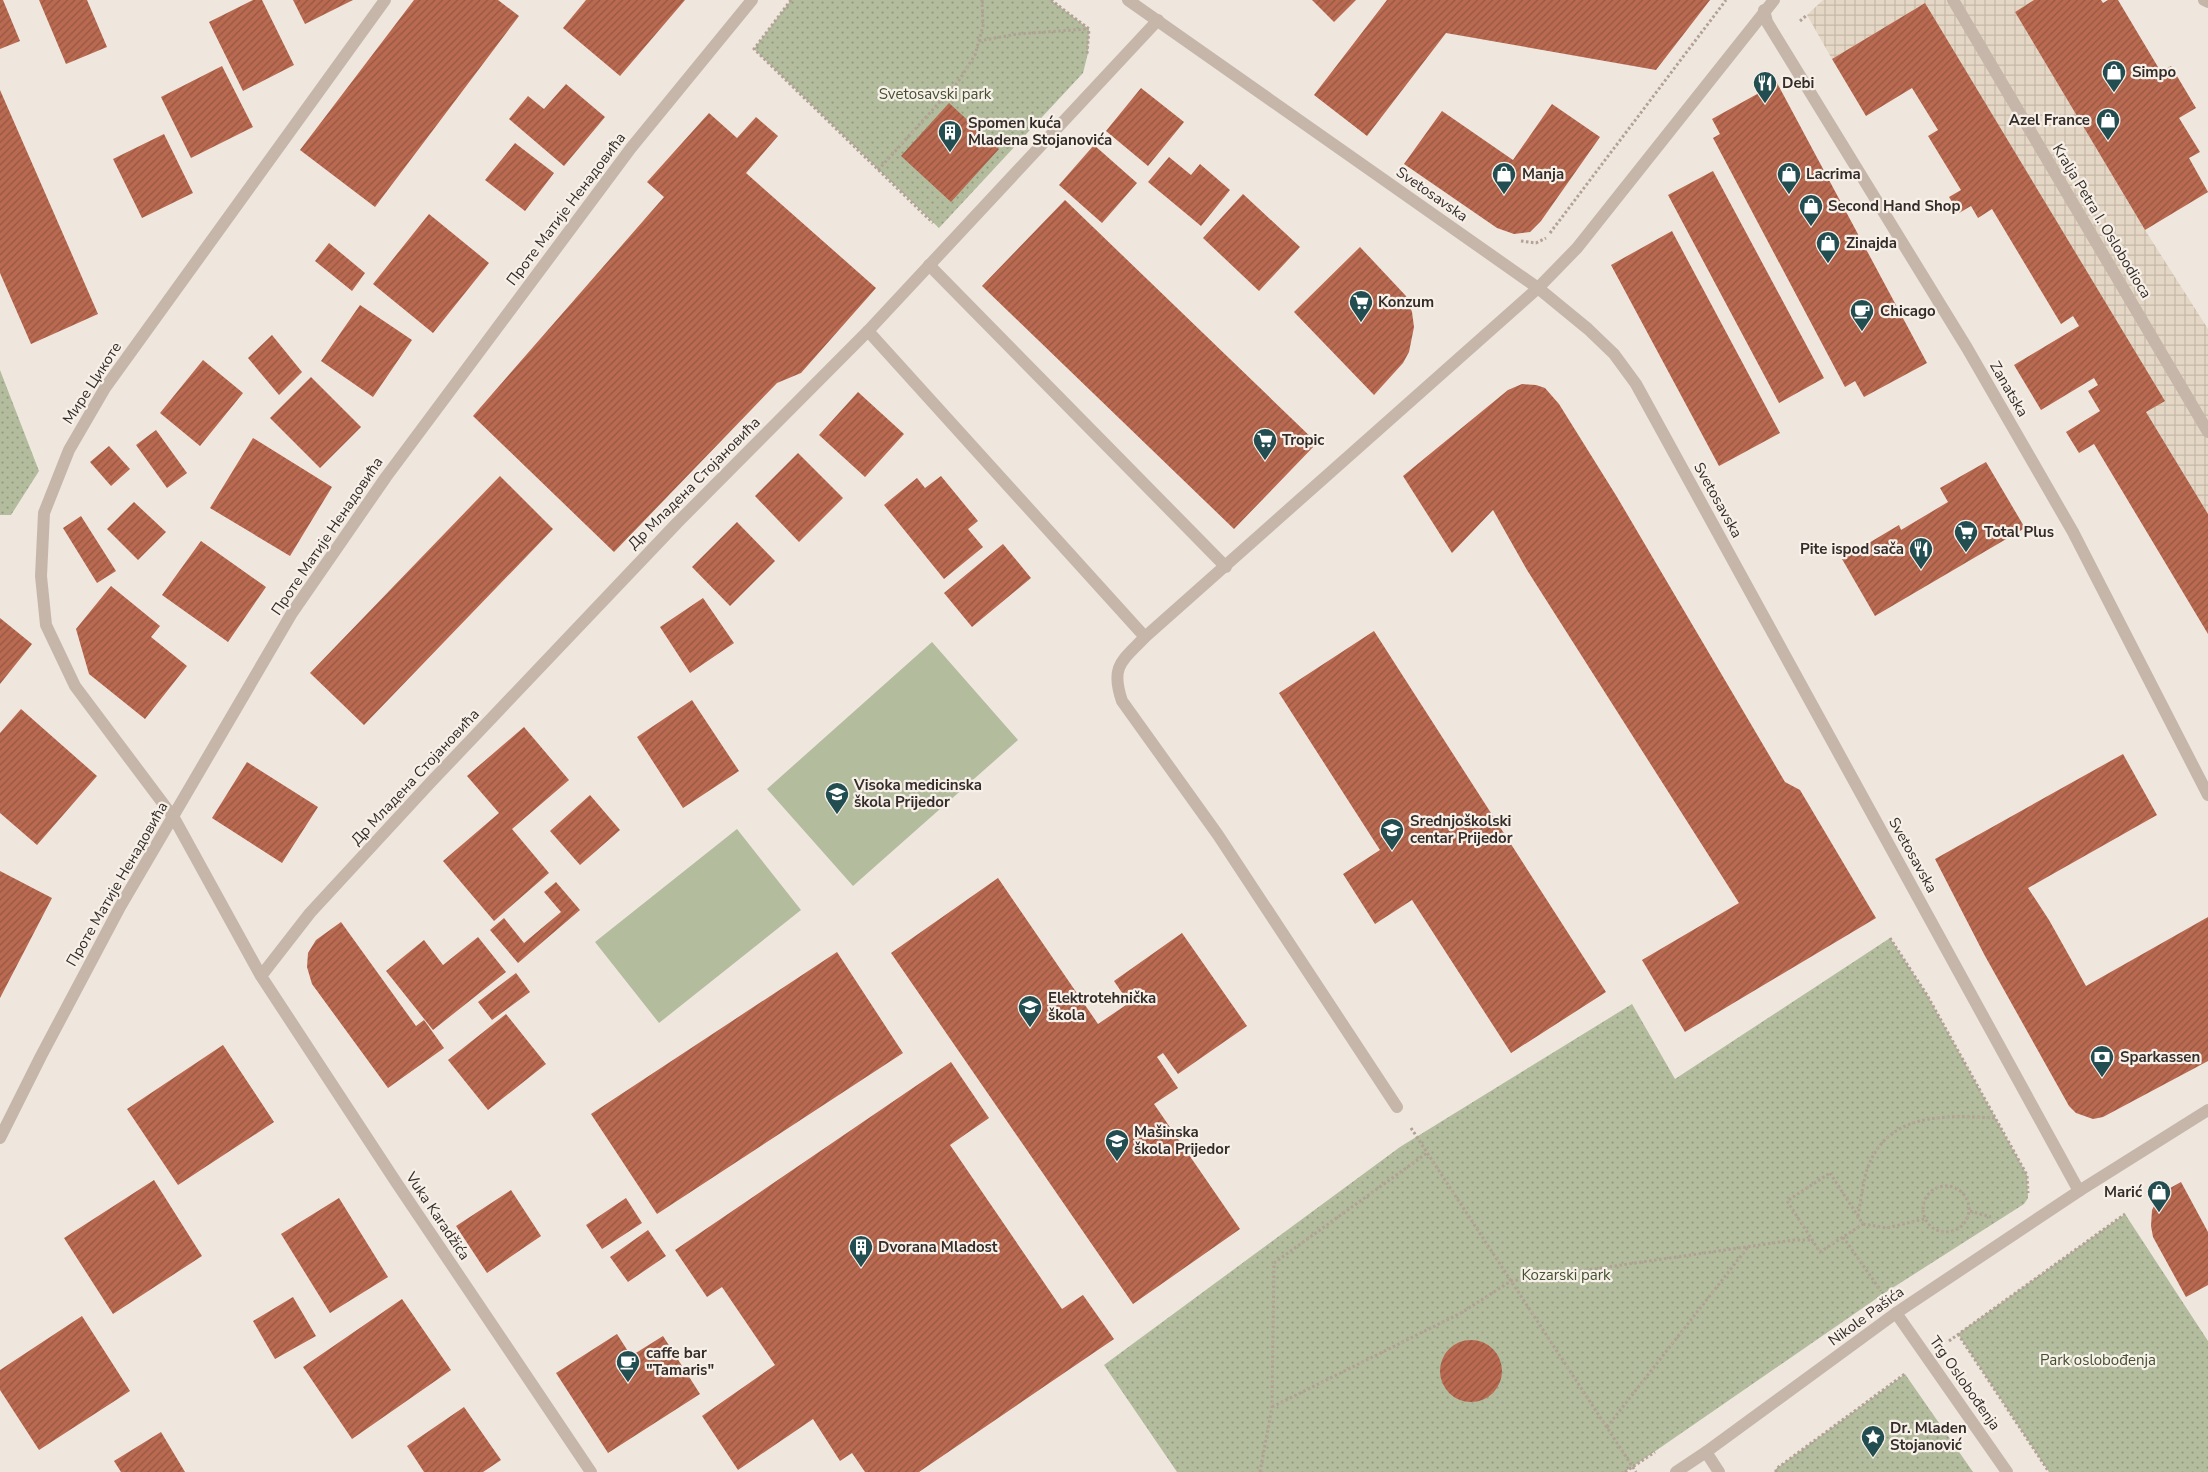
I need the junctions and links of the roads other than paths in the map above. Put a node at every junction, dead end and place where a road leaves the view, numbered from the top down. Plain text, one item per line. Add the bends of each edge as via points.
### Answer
1 (386, 0) edge
2 (752, 0) edge
3 (1128, 0) edge
4 (1774, 0) edge
5 (1953, 0) edge
6 (2204, 0) edge
7 (2208, 2) edge
8 (1764, 10) junction
9 (1158, 20) junction
10 (929, 265) junction
11 (1538, 288) junction
12 (868, 331) junction
13 (2208, 432) edge
14 (1226, 567) junction
15 (1145, 637) junction
16 (2208, 795) edge
17 (174, 818) junction
18 (261, 976) junction
19 (1397, 1107) road end
20 (2208, 1110) edge
21 (0, 1138) edge
22 (2079, 1192) junction
23 (1896, 1313) junction
24 (1706, 1452) junction
25 (591, 1472) edge
26 (1676, 1472) edge
27 (1719, 1472) edge
28 (2007, 1472) edge

1 - 17 street, Мире Цикоте via 105,388 69,450 44,513 41,576 46,625 75,686
2 - 17 street, Проте Матије Ненадовића via 631,148 386,477 292,614
3 - 9 street, Svetosavska
4 - 8 street
5 - 13 street, Kralja Petra I. Oslobodioca
6 - 7 street
8 - 11 street via 1577,248
8 - 16 street, Zanatska via 1767,22 1967,348 2073,532
9 - 10 street, Др Младена Стојановића
9 - 11 street, Svetosavska
10 - 12 street, Др Младена Стојановића
10 - 14 street
11 - 14 street
11 - 22 street, Svetosavska via 1608,348 1636,384
12 - 15 street
12 - 18 street, Др Младена Стојановића via 677,523 430,783 310,913
14 - 15 street
15 - 19 street via 1119,665 1116,684 1122,701 1218,835
17 - 18 street, Мире Цикоте
17 - 21 street, Проте Матије Ненадовића via 120,907
18 - 25 street, Vuka Karadžića
20 - 22 street, Nikole Pašića
22 - 23 street, Nikole Pašića
23 - 24 street, Nikole Pašića
23 - 28 street, Trg Oslobođenja
24 - 26 street, Nikole Pašića
24 - 27 street

